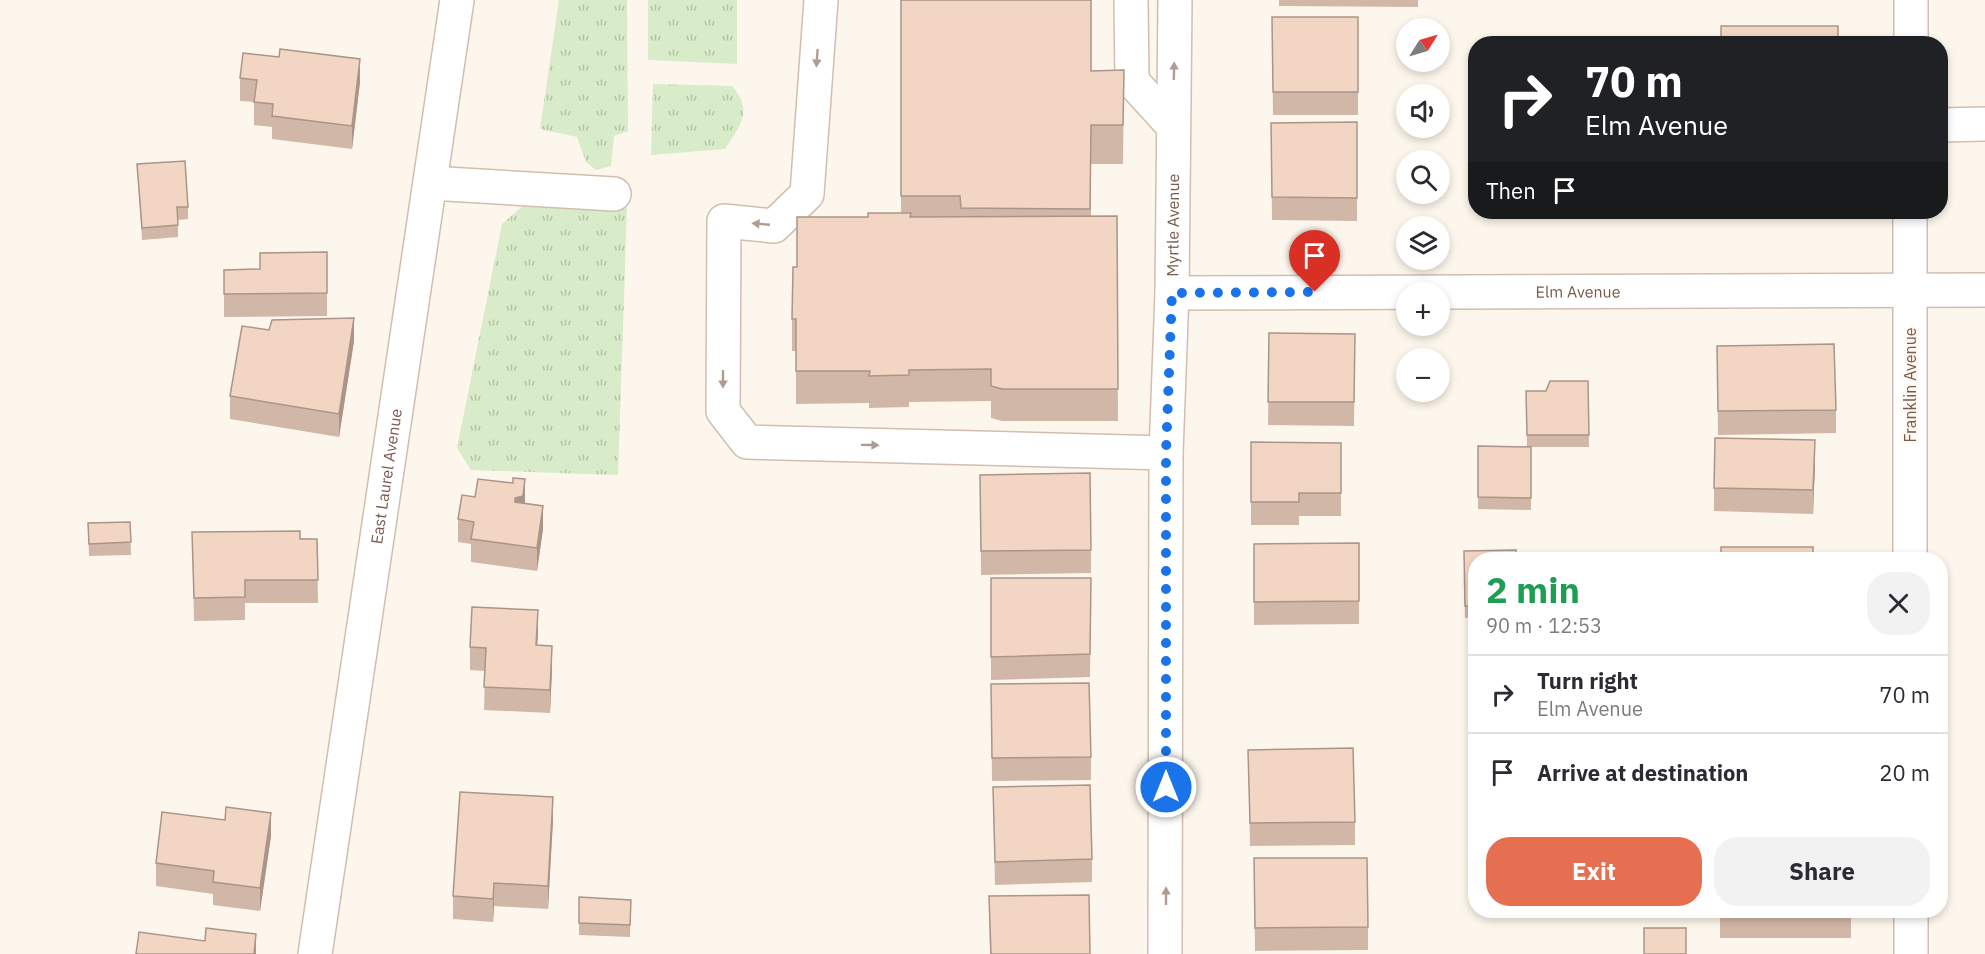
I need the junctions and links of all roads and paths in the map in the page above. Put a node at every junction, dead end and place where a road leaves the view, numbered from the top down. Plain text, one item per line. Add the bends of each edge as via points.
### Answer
1 (457, 0) edge
2 (821, 0) edge
3 (1131, 0) edge
4 (1175, 0) edge
5 (1911, 0) edge
6 (1911, 36) edge
7 (1985, 124) edge
8 (1948, 125) edge
9 (1173, 126) junction
10 (430, 183) junction
11 (614, 194) dead end
12 (1910, 219) edge
13 (1910, 289) junction
14 (1985, 290) edge
15 (1172, 293) junction
16 (1166, 453) junction
17 (1910, 552) edge
18 (1911, 918) edge
19 (315, 954) edge
20 (1166, 954) edge
21 (1911, 954) edge

1 - 10 street, East Laurel Avenue
2 -> 16 street via 807,194 774,226 724,221 723,411 747,442
3 - 9 street via 1132,81
9 -> 4 street, Myrtle Avenue
5 - 6 street
7 - 8 street
9 - 15 street, Myrtle Avenue
10 - 11 street
10 - 19 street, East Laurel Avenue
12 - 13 street, Franklin Avenue
13 - 14 street, Elm Avenue
13 - 15 street, Elm Avenue
13 - 17 street, Franklin Avenue
15 - 16 street, Myrtle Avenue
20 -> 16 street, Myrtle Avenue
18 - 21 street

